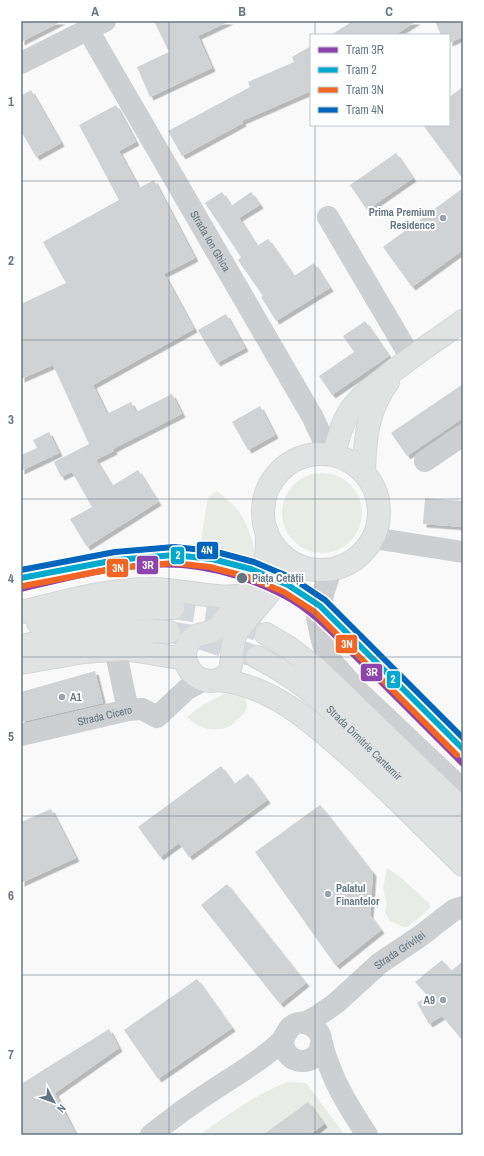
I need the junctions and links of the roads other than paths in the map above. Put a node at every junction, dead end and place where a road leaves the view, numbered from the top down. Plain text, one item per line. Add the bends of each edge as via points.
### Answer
1 (96, 25) edge
2 (21, 63) edge
3 (328, 217) dead end
4 (463, 321) edge
5 (404, 363) junction
6 (463, 435) edge
7 (332, 454) junction
8 (425, 460) dead end
9 (364, 472) junction
10 (267, 532) junction
11 (373, 538) junction
12 (463, 552) edge
13 (295, 564) junction
14 (331, 570) junction
15 (247, 594) junction
16 (174, 608) tunnel mouth
17 (21, 612) edge
18 (21, 627) edge
19 (169, 632) tunnel mouth
20 (266, 634) tunnel mouth
21 (21, 646) edge
22 (115, 650) junction
23 (257, 658) tunnel mouth
24 (21, 663) edge
25 (199, 672) junction
26 (128, 710) junction
27 (21, 735) edge
28 (463, 790) edge
29 (463, 810) edge
30 (461, 859) edge
31 (460, 903) edge
32 (348, 993) junction
33 (305, 1023) junction
34 (321, 1041) junction
35 (292, 1053) junction
36 (343, 1097) junction
37 (152, 1135) edge
38 (366, 1135) edge

1 - 2 street
1 - 7 street, Strada Ion Ghica
3 - 5 street
4 - 5 main road
5 - 7 main road via 372,388 351,409 341,427
5 - 9 main road via 384,387 374,405 365,441
6 - 8 street
7 - 9 main road via 344,457
7 - 10 main road via 302,456 278,472 265,497 263,515
9 - 11 main road via 375,489 379,509 378,525
10 - 13 main road via 275,546
10 - 15 main road via 267,556 263,574
11 - 12 street
11 - 14 main road via 356,558
13 - 14 main road via 310,569
13 - 25 main road via 238,632 233,641 229,672
14 - 28 street via 317,618 327,656 358,691
15 - 17 main road via 229,597 174,590 130,590 83,597
15 - 25 main road via 219,626 190,640 185,652
16 - 18 main road via 100,612
19 - 21 main road via 113,632 59,638
20 - 29 main road, Strada Dimitrie Cantemir via 322,673
22 - 24 main road via 84,652
22 - 25 main road via 150,652
22 - 26 street, Strada Cicero
23 - 30 main road, Strada Dimitrie Cantemir via 286,674 320,699
25 - 26 street via 182,683 164,710
25 - 30 main road via 270,696 320,729
26 - 27 street, Strada Cicero
31 - 32 street, Strada Griviței via 419,937 376,967
32 - 33 street
32 - 34 street
33 - 34 street via 316,1028
33 - 35 street via 293,1025 285,1034
34 - 35 street via 318,1054 307,1061
34 - 36 street via 326,1060
35 - 36 street
35 - 37 street via 258,1060 168,1121
36 - 38 street

